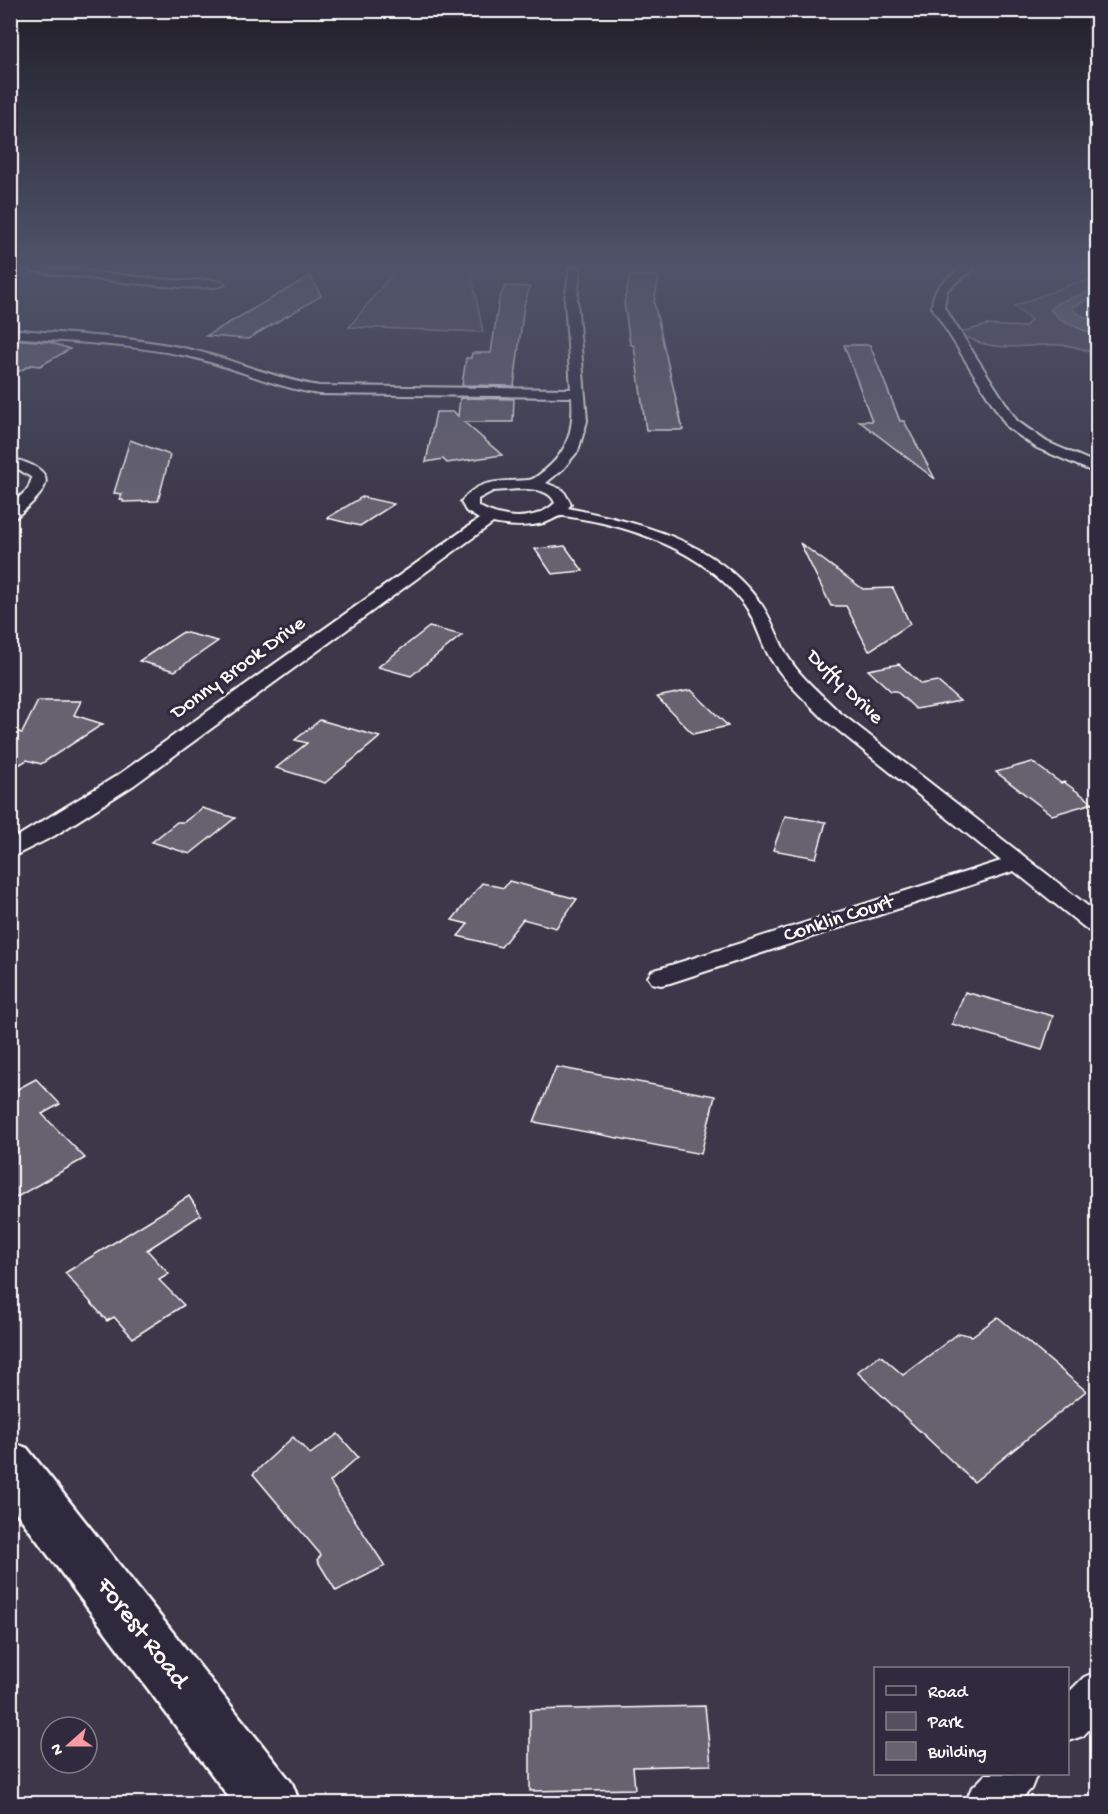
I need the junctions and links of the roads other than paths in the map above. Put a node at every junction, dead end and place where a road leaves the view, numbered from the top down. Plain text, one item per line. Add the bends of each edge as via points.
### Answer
1 (185, 353) edge
2 (575, 353) edge
3 (966, 353) edge
4 (578, 393) junction
5 (10, 462) edge
6 (1098, 470) edge
7 (534, 485) junction
8 (558, 510) junction
9 (10, 514) edge
10 (490, 518) junction
11 (10, 851) edge
12 (1017, 863) junction
13 (1098, 926) edge
14 (662, 977) dead end
15 (10, 1464) edge
16 (1098, 1691) edge
17 (1069, 1720) edge
18 (1014, 1775) edge
19 (271, 1803) edge
20 (986, 1803) edge

1 - 4 street via 280,384 319,390
2 - 4 street
3 - 6 street via 1007,418 1024,434
4 - 7 street via 579,435 572,450 551,474
5 - 9 street via 29,468 40,481 32,497
7 - 8 street via 562,498
7 - 10 street via 490,487 471,496 471,508
8 - 10 street via 520,520
8 - 12 street, Duffy Drive via 644,529 716,567 753,605 780,659 802,687
10 - 11 street, Donny Brook Drive via 126,780
12 - 13 street, Duffy Drive
12 - 14 street, Conklin Court
15 - 19 main road, Forest Road
16 - 17 street
18 - 20 street

